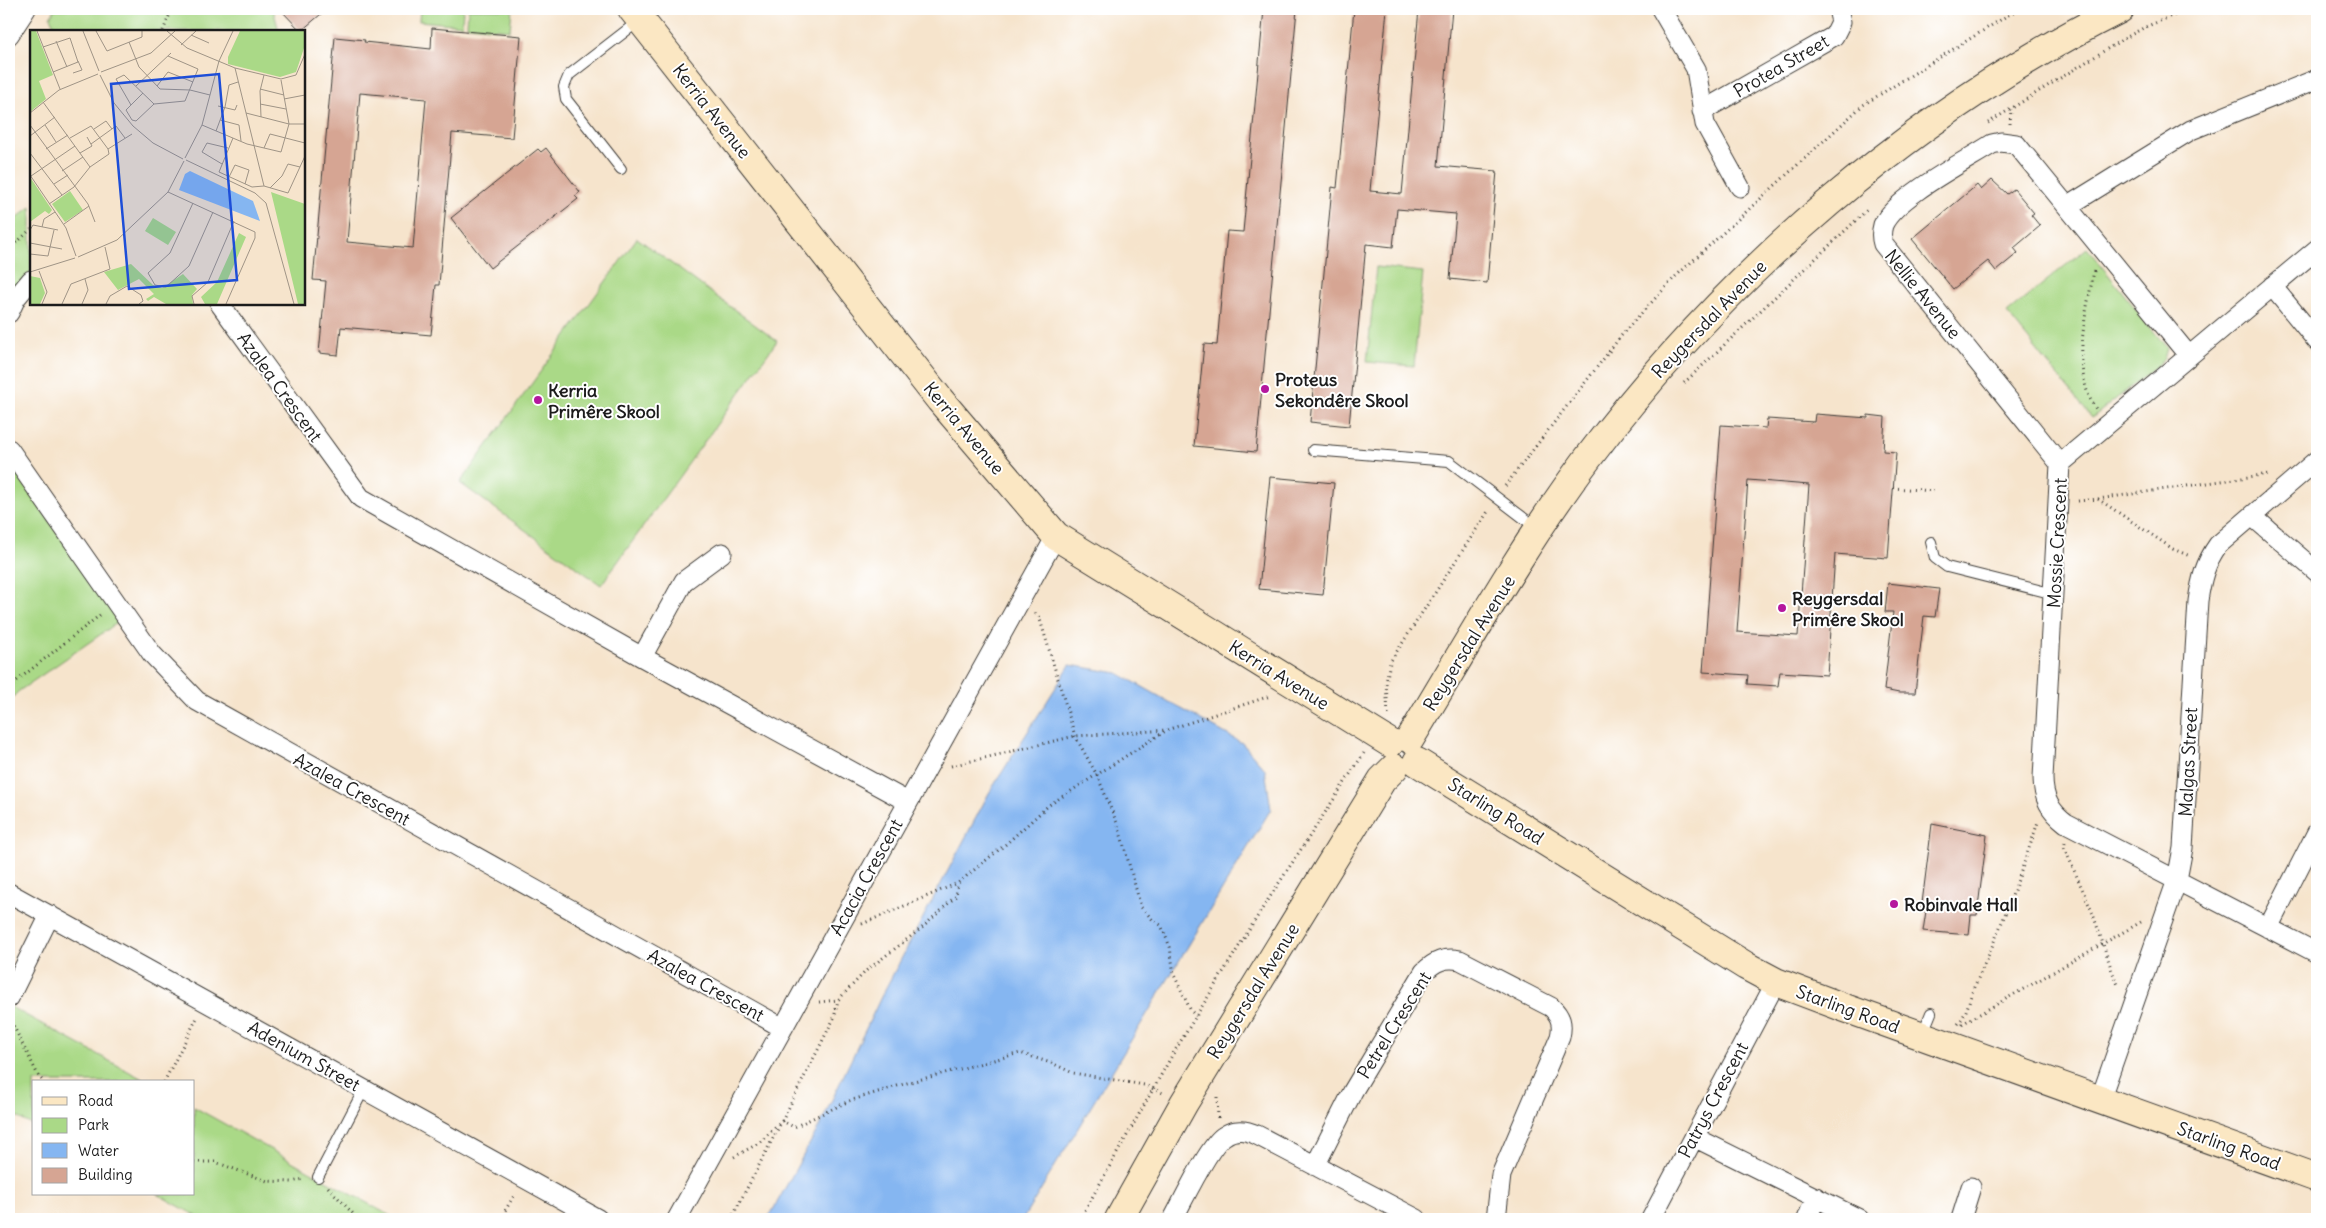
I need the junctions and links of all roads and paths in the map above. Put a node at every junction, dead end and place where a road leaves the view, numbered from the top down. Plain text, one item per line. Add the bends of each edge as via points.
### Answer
1 (26, 9) edge
2 (172, 9) edge
3 (1661, 9) edge
4 (1838, 9) edge
5 (2120, 9) edge
6 (636, 14) edge
7 (163, 30) edge
8 (9, 35) edge
9 (2317, 79) edge
10 (1702, 111) junction
11 (621, 169) dead end
12 (1740, 187) dead end
13 (2068, 206) junction
14 (30, 230) edge
15 (2317, 249) edge
16 (9, 250) edge
17 (2105, 251) junction
18 (30, 281) edge
19 (2272, 286) junction
20 (221, 305) edge
21 (9, 313) edge
22 (2317, 341) edge
23 (2189, 356) junction
24 (2107, 423) junction
25 (9, 449) edge
26 (1313, 450) dead end
27 (2317, 460) edge
28 (2060, 464) junction
29 (2290, 483) junction
30 (1894, 488) dead end
31 (1935, 491) dead end
32 (2098, 499) junction
33 (2060, 502) junction
34 (2252, 516) junction
35 (1539, 530) junction
36 (1056, 536) junction
37 (1931, 542) dead end
38 (722, 553) dead end
39 (2205, 567) junction
40 (2317, 572) edge
41 (2054, 594) junction
42 (1019, 600) junction
43 (116, 602) junction
44 (642, 657) junction
45 (1278, 675) junction
46 (9, 687) edge
47 (1167, 730) junction
48 (1076, 736) junction
49 (1397, 750) junction
50 (926, 769) junction
51 (1097, 775) junction
52 (908, 802) junction
53 (2050, 808) junction
54 (2066, 823) junction
55 (2317, 832) edge
56 (2177, 880) junction
57 (958, 883) junction
58 (9, 893) edge
59 (50, 915) junction
60 (841, 922) junction
61 (2162, 924) junction
62 (2268, 928) junction
63 (2103, 944) junction
64 (2317, 953) edge
65 (1776, 982) junction
66 (9, 998) edge
67 (2136, 998) junction
68 (838, 1000) junction
69 (205, 1001) junction
70 (796, 1004) junction
71 (1196, 1016) junction
72 (9, 1017) edge
73 (783, 1028) junction
74 (1206, 1068) junction
75 (42, 1080) edge
76 (165, 1080) edge
77 (1153, 1088) junction
78 (364, 1089) junction
79 (2100, 1100) junction
80 (1184, 1103) junction
81 (782, 1121) junction
82 (1223, 1136) junction
83 (1694, 1137) junction
84 (710, 1158) junction
85 (195, 1162) edge
86 (1315, 1166) junction
87 (318, 1177) junction
88 (524, 1178) junction
89 (2317, 1178) edge
90 (1971, 1187) dead end
91 (1816, 1197) junction
92 (358, 1219) edge
93 (500, 1219) edge
94 (598, 1219) edge
95 (677, 1219) edge
96 (731, 1219) edge
97 (1080, 1219) edge
98 (1119, 1219) edge
99 (1173, 1219) edge
100 (1417, 1219) edge
101 (1496, 1219) edge
102 (1651, 1219) edge
103 (1807, 1219) edge
104 (1859, 1219) edge
105 (1961, 1219) edge

1 - 8 street
2 - 7 path
3 - 10 street via 1696,69
4 - 10 street, Protea Street via 1841,22 1834,36
5 - 35 street, Reygersdal Avenue via 1964,101 1872,168 1797,231 1664,364 1597,446
6 - 11 lane via 569,75 564,87 566,99
6 - 36 street, Kerria Avenue via 940,400
9 - 13 street via 2192,130
10 - 12 street via 1704,124
13 - 17 street, Nellie Avenue
13 - 28 street, Nellie Avenue via 2016,144 2001,142 1992,144 1923,187 1888,218 1881,237 1887,250
14 - 16 path
15 - 19 street, Mossie Crescent
17 - 23 street, Nellie Avenue
17 - 24 path via 2094,269 2082,346 2087,390
18 - 21 street
19 - 22 street
19 - 23 street, Mossie Crescent
20 - 44 street, Azalea Crescent via 361,498
23 - 24 street, Mossie Crescent
24 - 28 street, Mossie Crescent
25 - 43 street, Azalea Crescent
26 - 35 lane via 1450,462
27 - 29 street, Malgas Street
28 - 33 street, Mossie Crescent
29 - 32 path via 2272,474
29 - 34 street, Malgas Street
30 - 31 path
32 - 33 path
32 - 39 path
33 - 41 street, Mossie Crescent
34 - 39 street, Malgas Street via 2218,545
34 - 40 street
35 - 49 street, Reygersdal Avenue
36 - 42 street, Acacia Crescent
36 - 45 street, Kerria Avenue
37 - 41 lane via 1935,558 1947,568
38 - 44 street via 684,581
39 - 56 street, Malgas Street via 2198,601 2183,848
41 - 53 street, Mossie Crescent via 2042,778
42 - 48 path via 1039,616
42 - 50 street, Acacia Crescent
43 - 46 path
43 - 73 street, Azalea Crescent via 152,654 197,701 215,713
44 - 52 street, Azalea Crescent
45 - 47 path via 1270,696
45 - 49 street, Kerria Avenue
47 - 48 path
47 - 51 path
48 - 50 path via 945,768
48 - 51 path
49 - 65 street, Starling Road
49 - 71 path via 1262,909
49 - 74 street, Reygersdal Avenue via 1382,780
50 - 52 street, Acacia Crescent
51 - 57 path via 1049,805
51 - 71 path via 1119,828 1141,907 1160,925 1170,947 1174,975
52 - 60 street, Acacia Crescent
53 - 54 street, Mossie Crescent
53 - 63 path via 2039,818 1967,1013 1954,1028
54 - 56 street, Mossie Crescent
54 - 63 path via 2064,847
55 - 62 street
56 - 61 street, Malgas Street
56 - 62 street, Mossie Crescent
57 - 60 path via 864,925
57 - 68 path via 956,896 922,928 867,970
58 - 59 street, Adenium Street
59 - 66 street
59 - 69 street, Adenium Street
60 - 70 street, Acacia Crescent
61 - 63 path via 2145,920
61 - 67 street, Malgas Street
62 - 64 street, Mossie Crescent
63 - 67 path via 2122,992
65 - 79 street, Starling Road via 1926,1024
65 - 83 street, Patrys Crescent
67 - 79 street, Malgas Street
68 - 70 path
68 - 81 path via 834,1018
69 - 76 path
69 - 78 street, Adenium Street
70 - 73 street, Acacia Crescent
71 - 77 path
72 - 75 path
73 - 84 street, Acacia Crescent
74 - 80 street, Reygersdal Avenue
74 - 82 path via 1217,1081 1218,1120
77 - 80 path
77 - 81 path via 1073,1073 1020,1053 849,1101 794,1127
77 - 97 path
78 - 87 lane
78 - 88 street, Adenium Street
79 - 89 street, Starling Road
80 - 98 street, Reygersdal Avenue
81 - 84 path via 759,1143 722,1163
81 - 96 path
82 - 86 street via 1239,1130 1249,1132
82 - 99 street via 1213,1147
83 - 91 street
83 - 102 street, Patrys Crescent
84 - 95 street, Acacia Crescent
85 - 87 path via 215,1162 267,1181 292,1182
86 - 100 street
86 - 101 street, Petrel Crescent via 1353,1091 1424,972 1446,958 1460,960 1551,1007 1562,1026 1501,1175
87 - 92 path
88 - 93 path
88 - 94 street, Adenium Street
90 - 105 street
91 - 103 street
91 - 104 street

